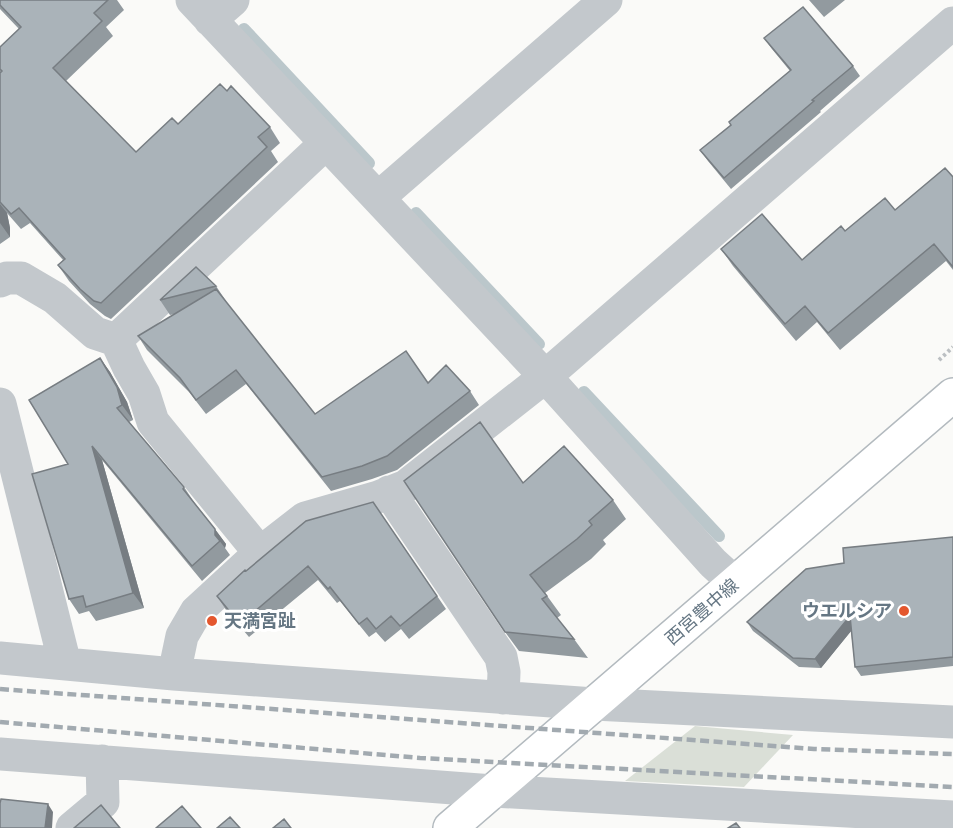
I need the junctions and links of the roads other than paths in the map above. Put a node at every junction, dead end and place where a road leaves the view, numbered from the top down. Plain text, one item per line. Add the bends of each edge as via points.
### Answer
1 (606, 0) edge
2 (212, 7) edge
3 (953, 23) edge
4 (326, 142) junction
5 (378, 198) junction
6 (0, 281) edge
7 (116, 340) junction
8 (545, 376) junction
9 (953, 394) edge
10 (2, 415) edge
11 (389, 492) junction
12 (260, 553) junction
13 (735, 583) junction
14 (0, 658) edge
15 (66, 664) junction
16 (174, 674) junction
17 (502, 698) junction
18 (594, 704) junction
19 (953, 722) edge
20 (0, 754) edge
21 (102, 761) junction
22 (494, 791) junction
23 (953, 817) edge
24 (842, 819) edge
25 (72, 828) edge
26 (450, 828) edge

1 - 5 street
2 - 4 street
3 - 8 street
4 - 5 street
4 - 7 street
5 - 8 street
6 - 7 street via 21,278 55,298 95,333
7 - 12 street via 144,394 153,422
8 - 11 street via 406,486
8 - 13 street
9 - 13 main road, 西宮豊中線
10 - 15 street
11 - 12 street via 305,518
11 - 17 street via 501,657
12 - 16 street via 196,612 182,636
13 - 18 main road, 西宮豊中線
14 - 15 street
15 - 16 street
16 - 17 street
17 - 18 street
18 - 19 street
18 - 22 main road, 西宮豊中線
20 - 21 street
21 - 22 street
21 - 25 street via 104,802
22 - 24 street
22 - 26 main road, 西宮豊中線
23 - 24 street

